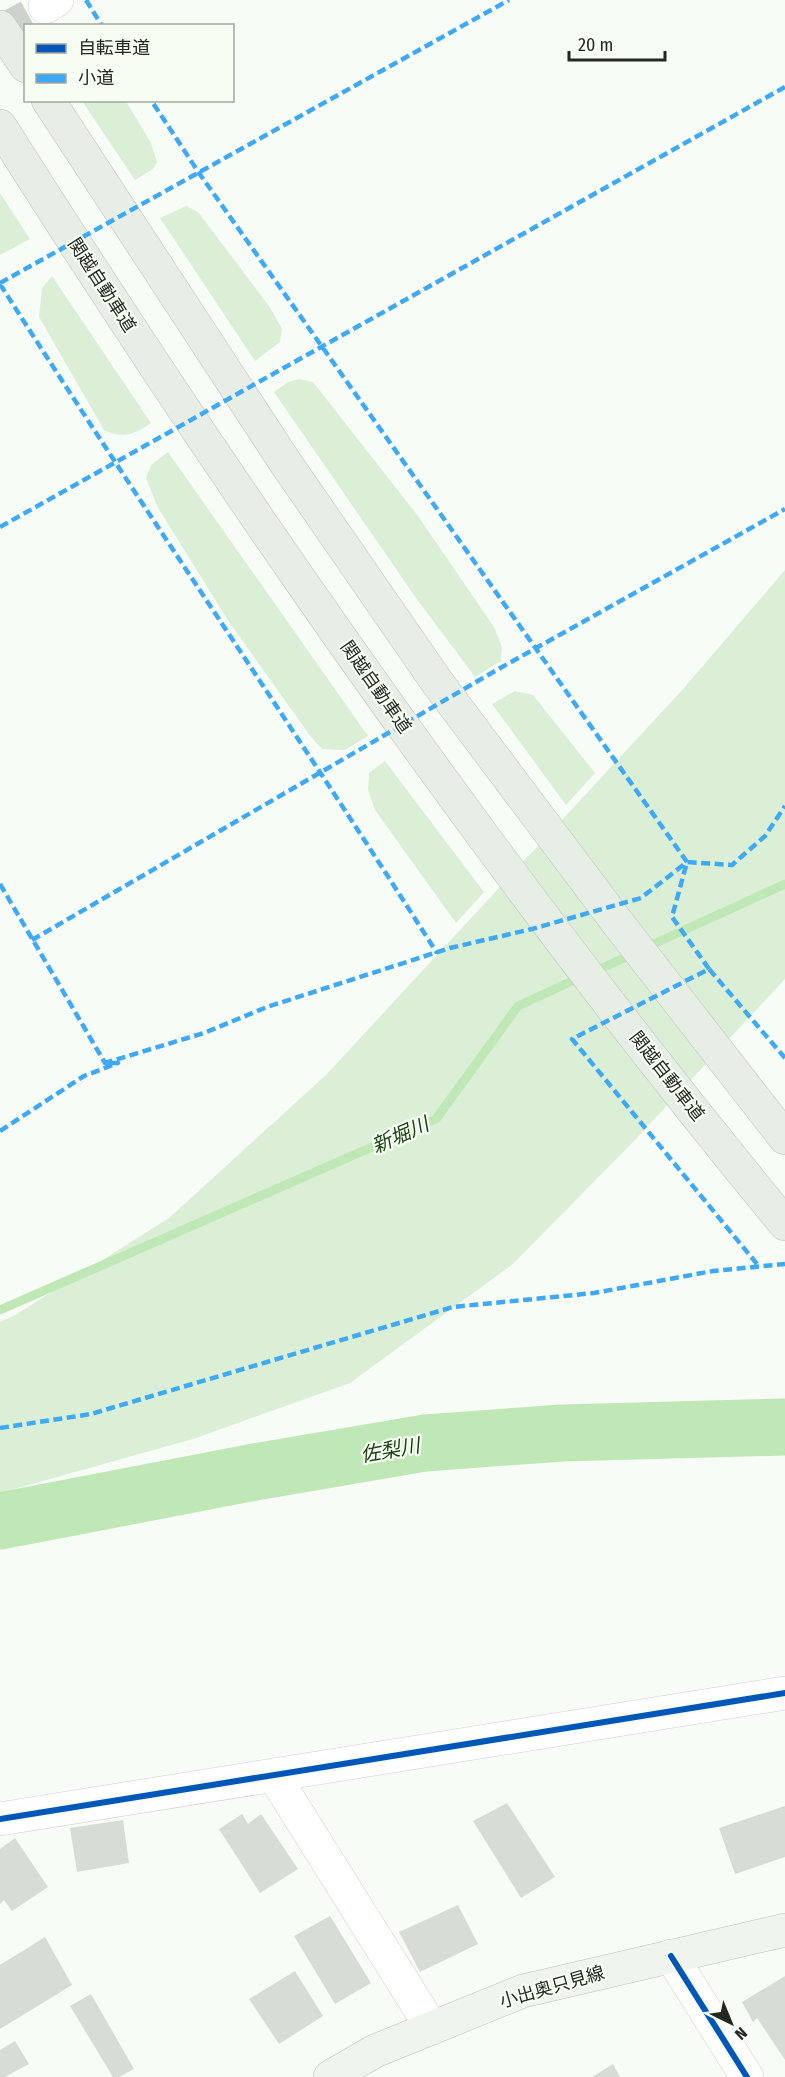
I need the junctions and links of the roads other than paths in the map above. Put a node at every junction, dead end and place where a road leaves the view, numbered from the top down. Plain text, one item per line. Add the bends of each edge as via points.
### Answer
1 (0, 27) edge
2 (24, 63) edge
3 (49, 102) edge
4 (0, 126) edge
5 (785, 1138) edge
6 (785, 1224) edge
7 (785, 1693) edge
8 (274, 1776) junction
9 (0, 1819) edge
10 (785, 1930) edge
11 (671, 1956) junction
12 (432, 2028) junction
13 (330, 2077) edge
14 (747, 2077) edge

1 - 2 highway
3 - 5 highway via 285,462 398,625 617,922
4 - 6 highway, 関越自動車道 via 242,495 392,710 567,948
7 - 8 street
8 - 9 street
8 - 12 street
10 - 11 main road, 小出奥只見線
11 - 12 main road, 小出奥只見線 via 524,1991
11 - 14 street
12 - 13 main road, 小出奥只見線 via 375,2051

